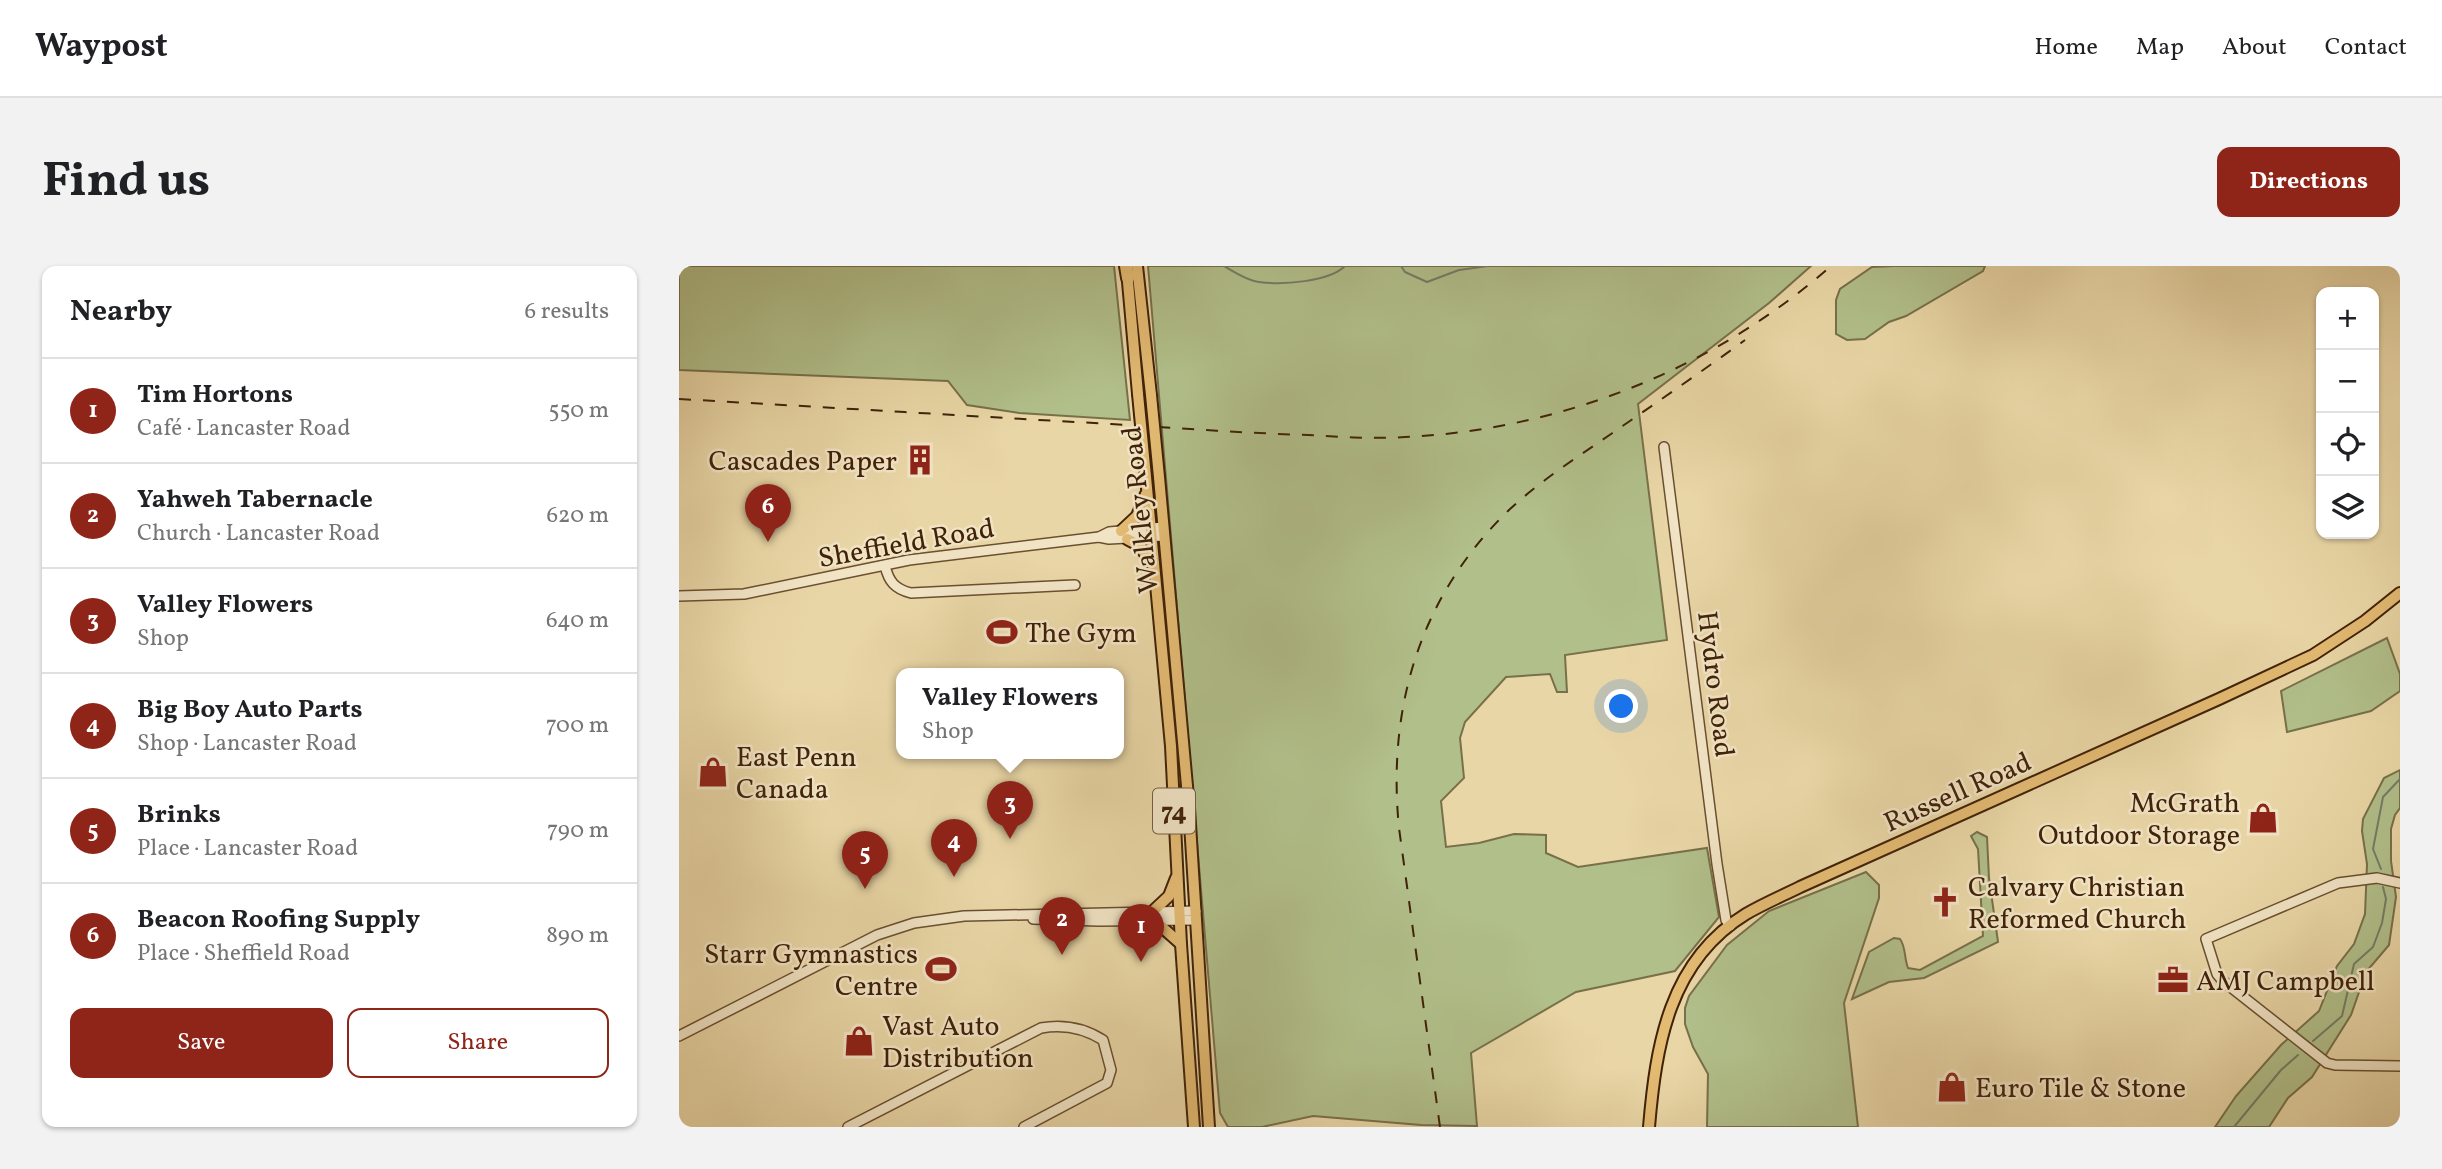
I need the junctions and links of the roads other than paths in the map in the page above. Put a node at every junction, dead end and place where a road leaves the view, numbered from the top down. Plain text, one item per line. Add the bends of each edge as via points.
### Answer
1 (1137, 266) edge
2 (1127, 270) edge
3 (1664, 447) dead end
4 (1147, 482) junction
5 (1164, 532) junction
6 (1152, 533) junction
7 (1124, 535) junction
8 (885, 566) junction
9 (1155, 571) junction
10 (1075, 585) dead end
11 (2400, 593) edge
12 (679, 596) edge
13 (1177, 876) junction
14 (2400, 883) edge
15 (1196, 915) junction
16 (1153, 916) junction
17 (1180, 916) junction
18 (1730, 926) junction
19 (1181, 944) junction
20 (679, 1037) edge
21 (2400, 1066) edge
22 (848, 1127) edge
23 (1024, 1127) edge
24 (1194, 1127) edge
25 (1209, 1127) edge
26 (1649, 1127) edge

1 - 5 main road, Walkley Road / 74, bridge
2 - 4 main road, Walkley Road / 74, bridge
3 - 18 street, Hydro Road via 1717,864
4 - 6 main road, Walkley Road / 74
4 - 7 main road via 1140,512
5 - 6 street, Sheffield Road
5 - 15 main road, Walkley Road / 74
6 - 7 street, Sheffield Road
6 - 9 main road, Walkley Road / 74
7 - 8 street, Sheffield Road via 1109,532
7 - 9 main road via 1140,545
8 - 10 street via 887,578 899,590 911,593
8 - 12 street, Sheffield Road via 744,594
9 - 13 main road, Walkley Road / 74
11 - 18 main road, Russell Road via 2313,655 1800,887
13 - 16 main road
13 - 17 main road, Walkley Road / 74
14 - 21 street via 2377,878 2338,883 2206,939 2223,981 2327,1063
15 - 17 street
15 - 25 main road, Walkley Road / 74
16 - 17 street
16 - 19 main road
16 - 20 street via 924,920 877,935
17 - 19 main road, Walkley Road / 74
18 - 26 main road, Russell Road via 1695,963 1670,1009 1655,1062
19 - 24 main road, Walkley Road / 74
22 - 23 street via 1041,1028 1059,1024 1103,1040 1111,1070 1107,1083

